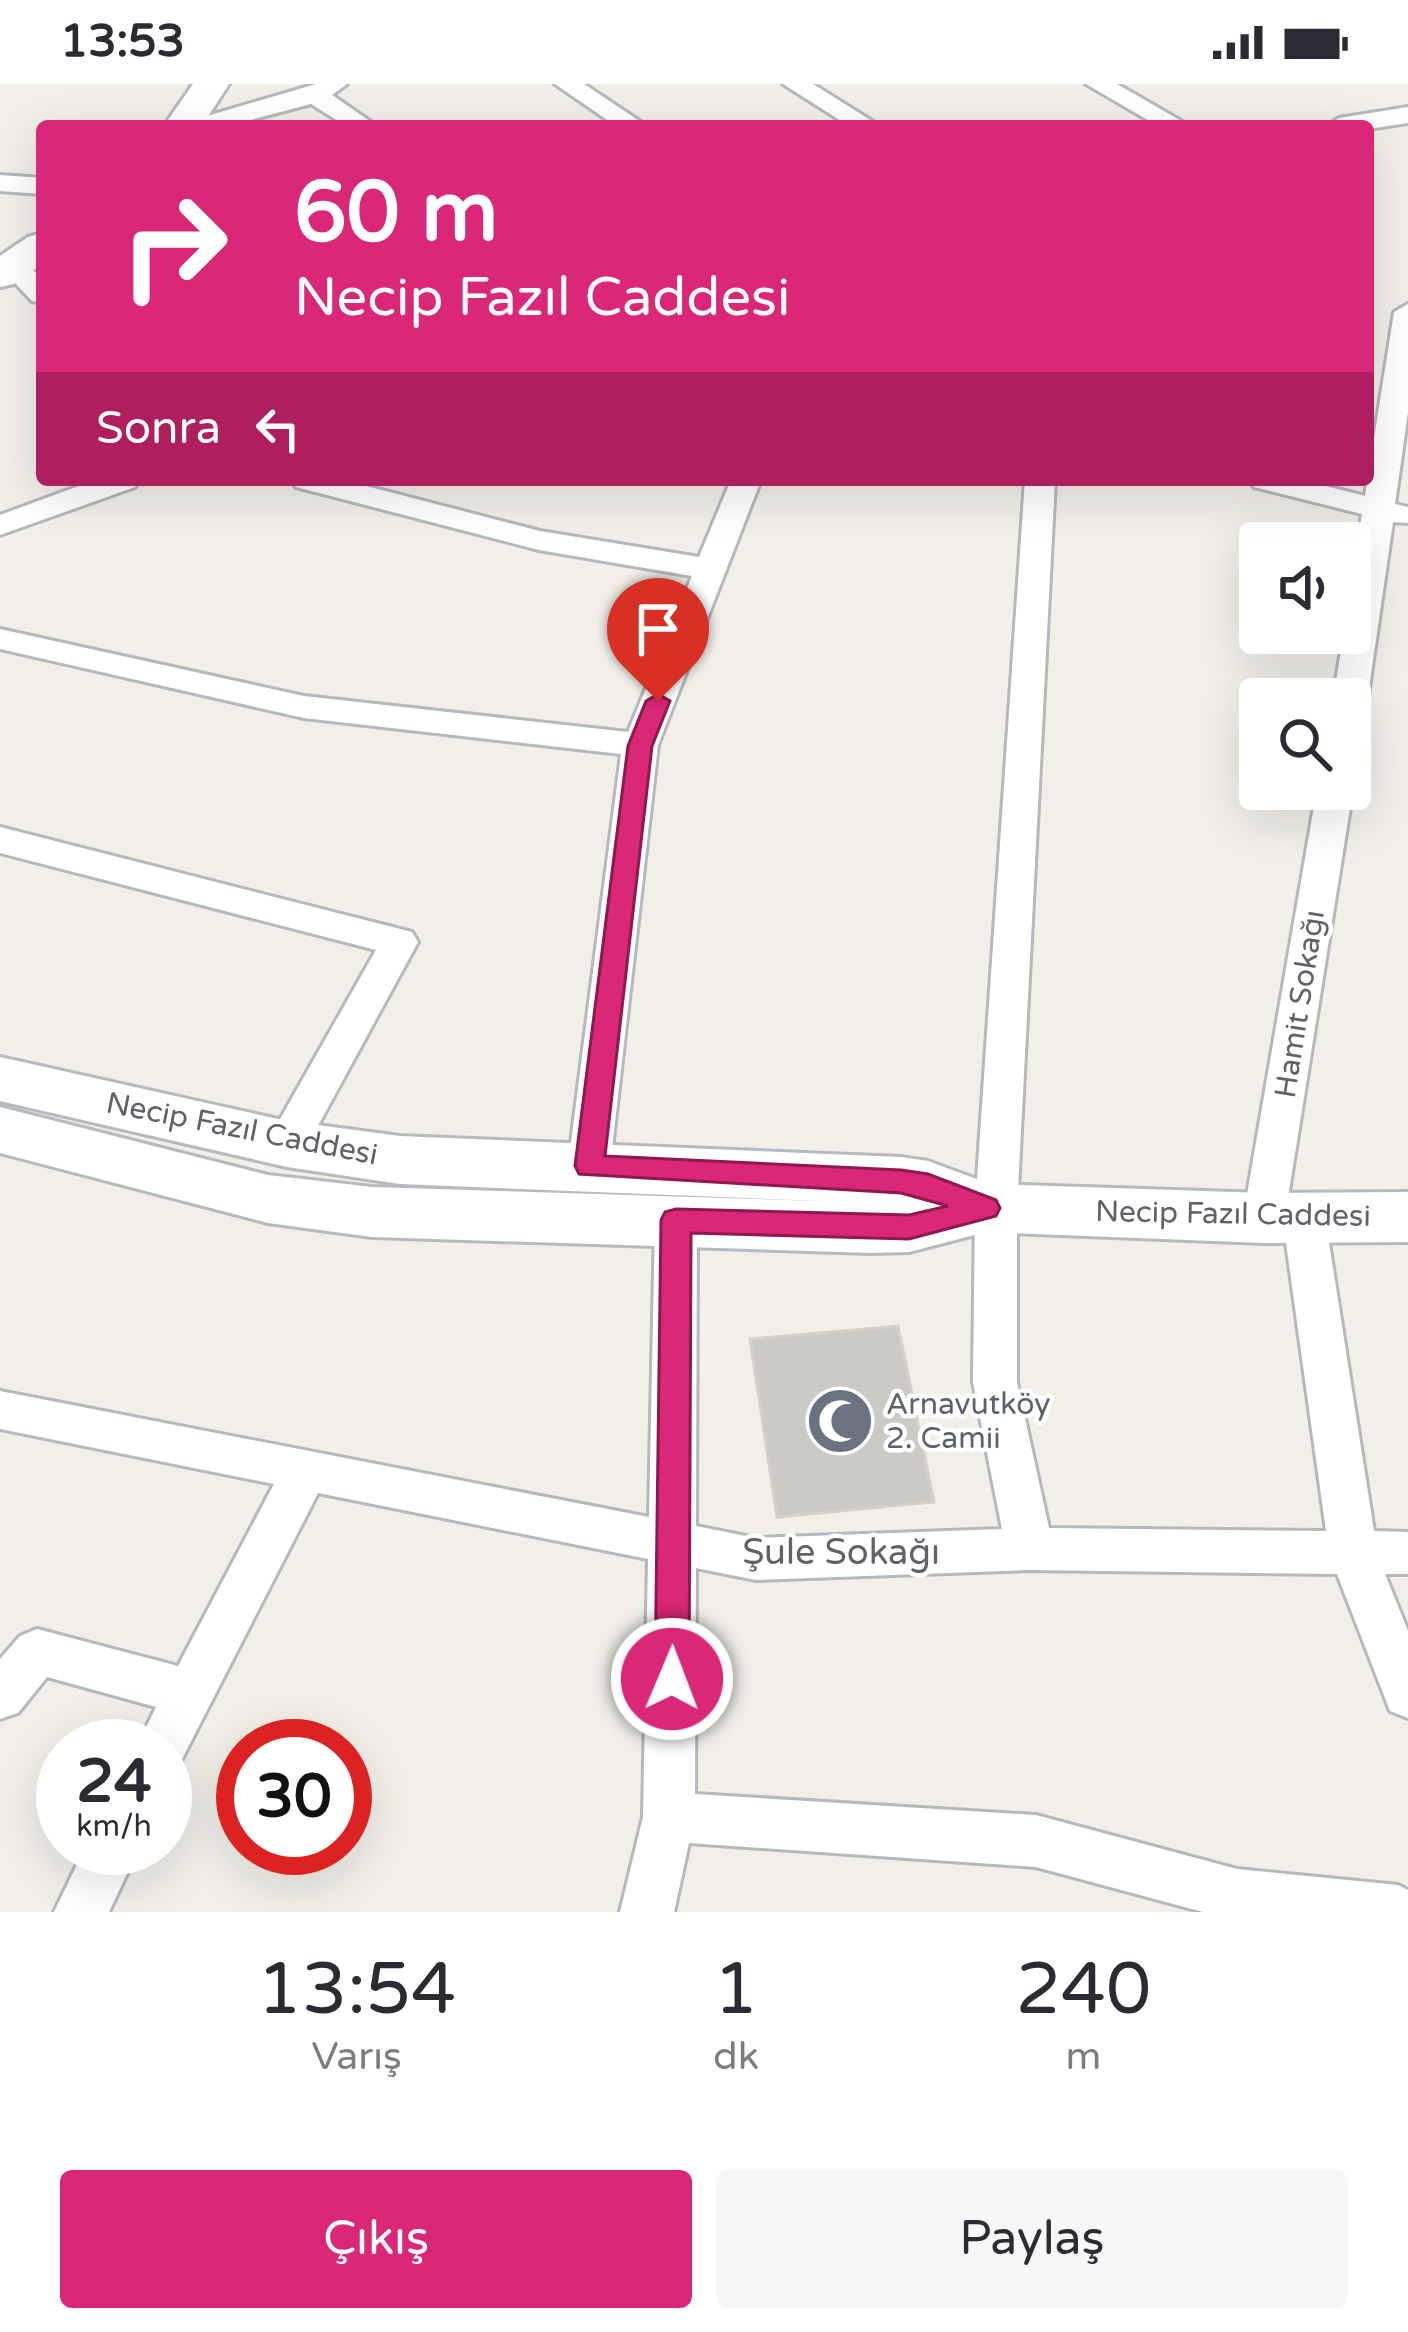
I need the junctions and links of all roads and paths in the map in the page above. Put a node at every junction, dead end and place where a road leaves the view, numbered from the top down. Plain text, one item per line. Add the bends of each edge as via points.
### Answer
1 (211, 84) edge
2 (567, 84) edge
3 (795, 84) edge
4 (1098, 84) edge
5 (325, 90) edge
6 (1408, 115) edge
7 (187, 120) edge
8 (220, 120) edge
9 (358, 120) edge
10 (624, 120) edge
11 (857, 120) edge
12 (1166, 120) edge
13 (1374, 120) edge
14 (0, 183) edge
15 (36, 186) edge
16 (1408, 312) edge
17 (108, 486) edge
18 (330, 486) edge
19 (744, 486) edge
20 (1040, 486) edge
21 (1288, 486) edge
22 (1395, 513) edge
23 (0, 526) edge
24 (710, 569) junction
25 (0, 639) edge
26 (1356, 678) edge
27 (640, 746) junction
28 (1333, 810) edge
29 (0, 840) edge
30 (0, 1078) edge
31 (0, 1130) edge
32 (287, 1144) junction
33 (589, 1166) junction
34 (991, 1208) junction
35 (1408, 1216) edge
36 (1284, 1218) junction
37 (676, 1220) junction
38 (0, 1410) edge
39 (304, 1473) junction
40 (676, 1542) junction
41 (1030, 1549) junction
42 (1352, 1552) junction
43 (1408, 1553) edge
44 (188, 1692) junction
45 (1408, 1695) edge
46 (0, 1696) edge
47 (175, 1719) edge
48 (669, 1817) junction
49 (99, 1875) edge
50 (1236, 1904) edge
51 (81, 1912) edge
52 (647, 1912) edge
53 (1398, 1912) edge

1 - 7 main road
2 - 10 street
3 - 11 street
4 - 12 street
5 - 8 street
5 - 9 street
6 - 13 street
14 - 15 street
16 - 22 street
17 - 23 street
18 - 24 street via 539,540
19 - 24 street
20 - 34 street
21 - 22 street
22 - 26 street
24 - 27 street
25 - 27 street via 304,707
27 - 33 street
28 - 36 street, Hamit Sokağı
29 - 32 street via 399,942
30 - 32 main road, Necip Fazıl Caddesi
31 - 37 main road, Necip Fazıl Caddesi via 268,1199 372,1212
32 - 33 main road, Necip Fazıl Caddesi via 400,1160
33 - 34 main road, Necip Fazıl Caddesi via 901,1181
34 - 36 main road, Necip Fazıl Caddesi
34 - 37 main road, Necip Fazıl Caddesi via 909,1227
34 - 41 street via 995,1382
35 - 36 main road, Necip Fazıl Caddesi
36 - 42 street, Hamit Sokağı
37 - 40 street
38 - 39 street, Şule Sokağı
39 - 40 street, Şule Sokağı
39 - 44 street
40 - 41 street, Şule Sokağı via 756,1559
40 - 48 street
41 - 42 street, Şule Sokağı
42 - 43 street, Şule Sokağı
42 - 45 street, Hamit Sokağı
44 - 46 street via 37,1652
44 - 47 street
48 - 50 street via 1036,1841
48 - 52 street
49 - 51 street
50 - 53 street

